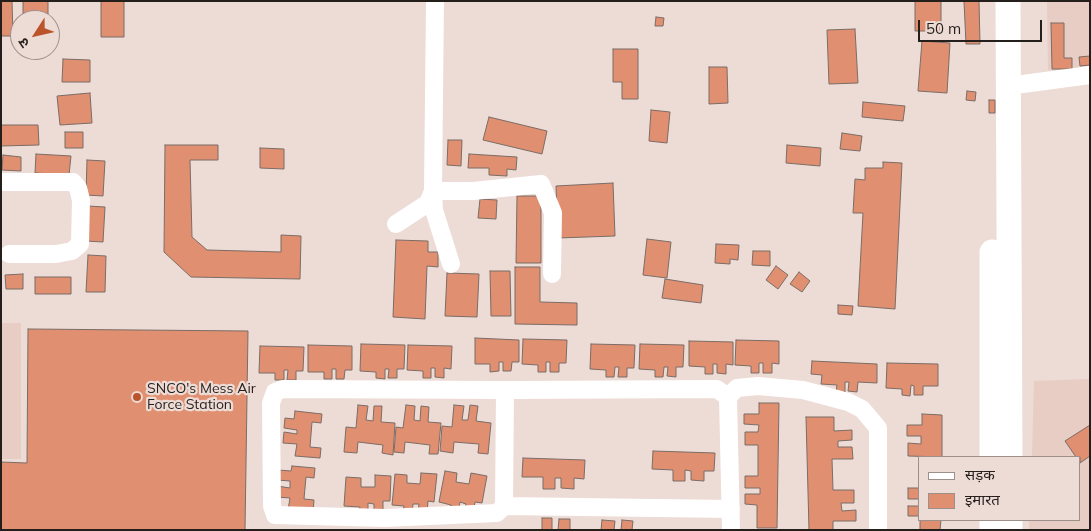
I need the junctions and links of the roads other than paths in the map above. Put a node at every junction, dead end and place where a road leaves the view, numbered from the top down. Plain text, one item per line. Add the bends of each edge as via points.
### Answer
1 (436, 1) edge
2 (991, 1) edge
3 (1008, 1) edge
4 (1090, 75) edge
5 (1008, 86) junction
6 (1, 182) edge
7 (433, 191) junction
8 (396, 224) dead end
9 (9, 254) dead end
10 (451, 264) dead end
11 (552, 274) dead end
12 (505, 390) junction
13 (728, 398) junction
14 (992, 456) edge
15 (1010, 456) edge
16 (504, 506) junction
17 (731, 509) junction
18 (731, 530) edge
19 (878, 530) edge

1 - 7 street
2 - 14 main road
3 - 5 main road
4 - 5 street
5 - 15 main road
6 - 9 street via 74,182 81,200 80,244 72,251
7 - 8 street via 428,204
7 - 10 street via 434,210
7 - 11 street via 473,191 541,184 554,213
12 - 13 street via 717,389
12 - 16 street
12 - 16 street via 283,389 275,392 271,404 274,515 385,518 496,513
13 - 17 street
13 - 19 street via 737,388 758,386 802,390 862,409 878,428
16 - 17 street
17 - 18 street

